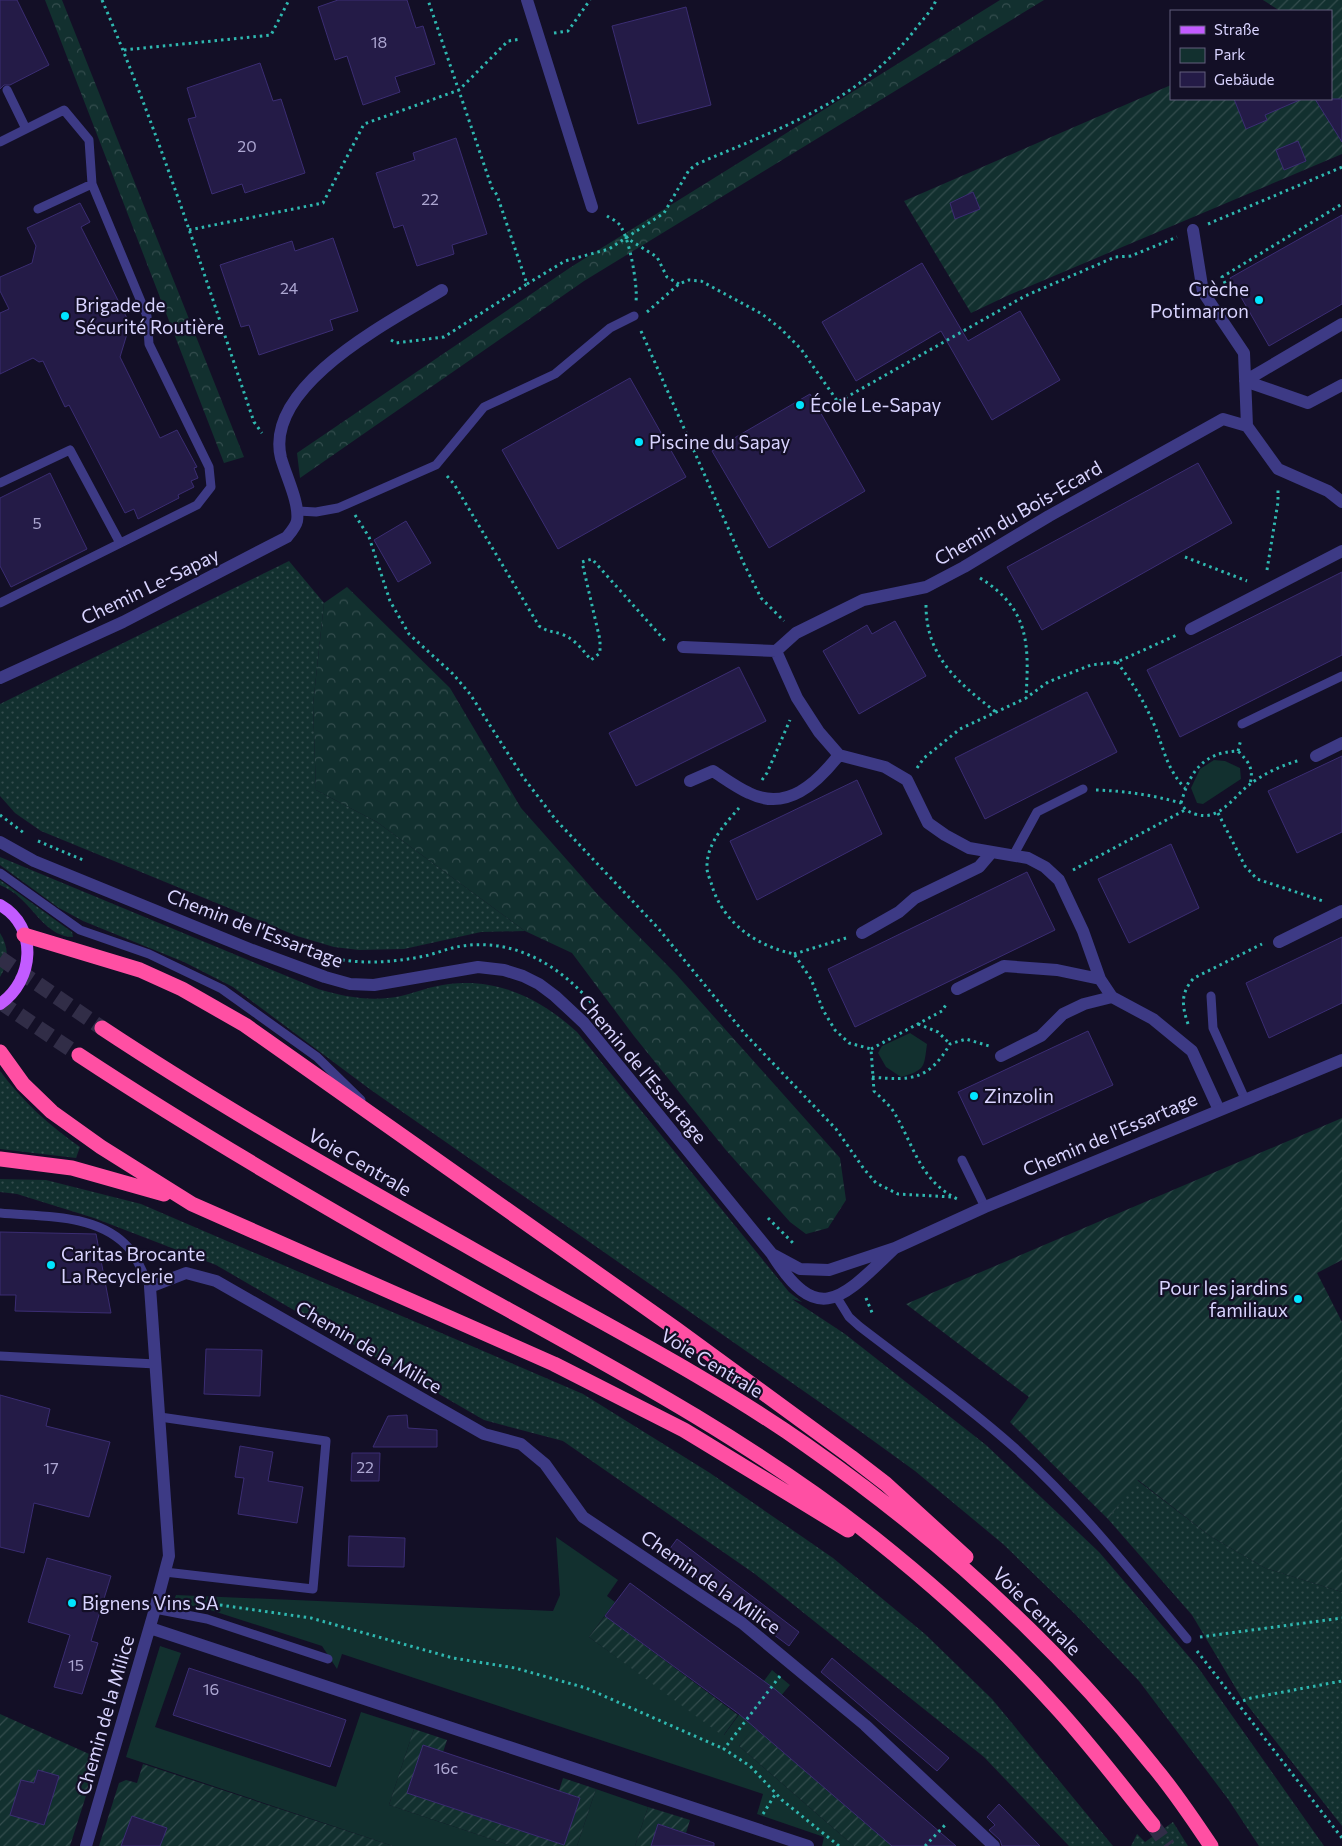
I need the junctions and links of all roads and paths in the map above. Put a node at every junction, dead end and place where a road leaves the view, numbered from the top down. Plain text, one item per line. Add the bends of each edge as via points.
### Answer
1 (102, 0) edge
2 (289, 0) edge
3 (428, 0) edge
4 (527, 0) edge
5 (590, 0) edge
6 (936, 0) edge
7 (539, 36) junction
8 (508, 41) dead end
9 (124, 50) junction
10 (7, 90) dead end
11 (459, 90) junction
12 (26, 129) junction
13 (0, 142) edge
14 (1342, 167) edge
15 (92, 184) junction
16 (1342, 204) edge
17 (592, 206) joint
18 (38, 209) dead end
19 (189, 230) junction
20 (1193, 230) junction
21 (625, 237) junction
22 (527, 284) junction
23 (679, 284) junction
24 (442, 290) dead end
25 (1231, 295) dead end
26 (634, 316) junction
27 (1342, 324) edge
28 (375, 332) junction
29 (1245, 381) junction
30 (1340, 390) edge
31 (1247, 426) junction
32 (281, 456) junction
33 (436, 465) junction
34 (1278, 469) junction
35 (0, 483) edge
36 (1342, 502) edge
37 (349, 504) junction
38 (298, 511) junction
39 (120, 543) junction
40 (1342, 551) edge
41 (1185, 557) dead end
42 (964, 567) junction
43 (926, 587) junction
44 (1264, 592) junction
45 (0, 603) edge
46 (1191, 629) joint
47 (796, 633) junction
48 (683, 647) joint
49 (776, 651) junction
50 (1117, 662) junction
51 (1342, 676) edge
52 (0, 678) edge
53 (796, 698) junction
54 (1026, 698) junction
55 (997, 713) junction
56 (1242, 724) dead end
57 (1342, 743) edge
58 (838, 755) junction
59 (1316, 756) joint
60 (907, 780) junction
61 (690, 781) dead end
62 (1250, 784) junction
63 (1185, 788) junction
64 (1083, 789) joint
65 (750, 794) junction
66 (1181, 803) junction
67 (1185, 810) junction
68 (1218, 813) junction
69 (0, 815) edge
70 (0, 842) edge
71 (991, 853) junction
72 (1013, 856) junction
73 (88, 862) dead end
74 (0, 873) edge
75 (1059, 880) junction
76 (0, 905) edge
77 (1339, 912) edge
78 (862, 933) joint
79 (24, 935) junction
80 (1279, 942) dead end
81 (317, 954) dead end
82 (794, 954) junction
83 (1100, 979) junction
84 (957, 989) joint
85 (1211, 996) dead end
86 (1112, 997) junction
87 (0, 1004) edge
88 (596, 1008) dead end
89 (918, 1024) junction
90 (102, 1028) tunnel mouth
91 (950, 1044) junction
92 (871, 1049) junction
93 (0, 1052) edge
94 (79, 1056) tunnel mouth
95 (1001, 1056) joint
96 (1342, 1060) edge
97 (872, 1077) junction
98 (1245, 1099) junction
99 (1219, 1110) junction
100 (390, 1128) junction
101 (0, 1159) edge
102 (962, 1160) dead end
103 (952, 1196) junction
104 (192, 1204) junction
105 (985, 1207) junction
106 (0, 1213) edge
107 (764, 1213) dead end
108 (969, 1214) junction
109 (795, 1244) dead end
110 (895, 1248) junction
111 (772, 1254) junction
112 (150, 1287) junction
113 (836, 1296) junction
114 (0, 1356) edge
115 (156, 1364) junction
116 (160, 1417) junction
117 (164, 1572) junction
118 (921, 1577) junction
119 (216, 1605) dead end
120 (155, 1609) junction
121 (1342, 1618) edge
122 (150, 1628) junction
123 (1187, 1639) junction
124 (328, 1659) dead end
125 (790, 1662) junction
126 (1342, 1681) edge
127 (1237, 1703) junction
128 (1132, 1741) junction
129 (724, 1749) junction
130 (776, 1793) junction
131 (958, 1811) junction
132 (1153, 1825) tunnel mouth
133 (754, 1828) junction
134 (1342, 1838) edge
135 (86, 1846) edge
136 (808, 1846) edge
137 (839, 1846) edge
138 (925, 1846) edge
139 (994, 1846) edge
140 (1211, 1846) edge

1 - 9 path
2 - 9 path via 271,35
3 - 11 path
4 - 7 street
5 - 7 path via 568,31
6 - 21 path via 898,51 867,80 780,130 697,164 689,170 664,213
7 - 17 street
8 - 11 path
9 - 19 path
10 - 12 lane
11 - 19 path via 364,124 323,203
11 - 22 path
12 - 13 lane
12 - 15 lane via 64,110 89,140
14 - 20 path
15 - 18 lane
15 - 39 lane via 147,316 149,344 209,467 211,486 197,505
16 - 25 path via 1222,277
17 - 21 path via 618,223
19 - 32 path via 254,422
20 - 23 path via 1131,256 1115,257 1025,296 838,402 802,349 762,314 701,282 689,280
20 - 29 street via 1203,292 1244,353
21 - 22 path via 610,248 565,260
21 - 23 path via 657,257 668,277
21 - 26 path via 638,289
22 - 28 path via 444,337 396,343
23 - 26 path via 651,311
24 - 28 street
26 - 33 lane via 610,328 555,374 484,407
26 - 47 path via 760,598
27 - 29 street
28 - 32 street via 323,370 294,399 285,415 280,436
29 - 30 street via 1308,403
29 - 31 street
31 - 34 street
31 - 42 street, Chemin du Bois-Ecard via 1223,419
32 - 38 street
33 - 37 lane
33 - 48 path via 454,484 539,626 549,633 574,640 591,660 600,653 600,640 582,562 592,559 664,641 672,647
34 - 36 street via 1328,491
34 - 44 path via 1278,502
35 - 39 lane via 70,450
37 - 38 lane via 316,512
37 - 103 path via 369,538 390,601 409,634 470,694 523,778 556,820 658,928 745,1034 836,1129 876,1183 898,1194
38 - 52 street, Chemin Le-Sapay via 297,523 288,537 273,546 123,622
39 - 45 lane
40 - 44 street
41 - 44 path via 1242,577
42 - 43 street, Chemin du Bois-Ecard
42 - 54 path via 998,588 1013,605 1024,630 1028,656
43 - 47 street, Chemin du Bois-Ecard via 862,600
43 - 55 path via 926,615 934,646 944,666 966,689
44 - 46 street
46 - 50 path
47 - 49 street, Chemin du Bois-Ecard
48 - 49 street
49 - 53 street
50 - 54 path via 1091,665 1048,682
50 - 63 path via 1139,691 1168,764
51 - 56 lane
53 - 58 street
53 - 65 path via 786,731 767,773
54 - 55 path
55 - 60 path via 960,729 924,758
57 - 59 street
58 - 60 street via 885,767
58 - 65 street via 823,774 797,795 773,799
59 - 62 path via 1290,763
60 - 71 street via 928,822 969,848
61 - 65 street via 712,771
62 - 63 path via 1253,773 1249,762 1238,751 1224,751 1201,762
62 - 68 path
63 - 66 path
64 - 66 path via 1132,792
64 - 72 lane via 1037,812
65 - 82 path via 720,830 711,847 706,868 730,921 774,950
66 - 67 path
67 - 68 path via 1203,817
67 - 75 path via 1082,863
68 - 77 path via 1245,866 1257,879 1321,899
69 - 73 path via 41,842
70 - 111 street, Chemin de l'Essartage via 43,864 261,954 350,984 374,985 478,966 523,976 555,996 584,1023
71 - 72 street
71 - 78 street via 979,867 916,898 899,912
72 - 75 street via 1028,858
74 - 100 lane via 80,930 156,957 222,989 317,1058
75 - 83 street via 1083,930
76 - 79 main road via 16,919
77 - 80 street
78 - 82 path
79 - 87 main road via 28,956 24,976 13,994
79 - 100 highway via 126,965 182,989 245,1025
81 - 88 path via 375,962 426,956 461,946 502,947 536,957 559,970
82 - 92 path via 811,979 835,1030 849,1043
83 - 84 street via 1057,970 1004,966
83 - 86 street
84 - 89 path via 942,1011
85 - 98 lane via 1212,1028
86 - 95 street via 1084,1004 1063,1014 1041,1036
86 - 99 street via 1154,1019 1192,1051
89 - 91 path via 938,1032
89 - 92 path
90 - 128 highway, Voie Centrale via 269,1134 623,1333 754,1410 803,1443 902,1517 996,1596
91 - 95 path via 966,1039 988,1044
91 - 97 path via 940,1062 921,1076 903,1080
92 - 97 path
93 - 104 highway via 23,1084 52,1112
94 - 118 highway via 262,1170 725,1435 824,1501
96 - 98 street, Chemin de l'Essartage
97 - 103 path via 874,1091 894,1112 923,1170 937,1187
98 - 99 street, Chemin de l'Essartage
99 - 105 street, Chemin de l'Essartage
100 - 128 highway via 684,1335 886,1484 986,1575 1049,1640
101 - 104 highway via 72,1168 136,1184
102 - 105 lane
103 - 108 path via 963,1202
104 - 118 highway via 554,1364 646,1410 750,1469
105 - 108 street, Chemin de l'Essartage
106 - 112 lane via 73,1219 99,1226 126,1244
107 - 109 path
108 - 110 street, Chemin de l'Essartage
110 - 111 street, Chemin de l'Essartage via 829,1270 815,1271 800,1269
110 - 113 street, Chemin de l'Essartage via 860,1281
111 - 113 street, Chemin de l'Essartage via 798,1290 822,1299
112 - 115 street, Chemin de la Milice
112 - 125 street, Chemin de la Milice via 186,1273 216,1281 484,1434 521,1444 545,1464 583,1517 742,1623
113 - 123 lane via 859,1326 1017,1450 1116,1552
114 - 115 lane
115 - 116 street, Chemin de la Milice
116 - 117 street, Chemin de la Milice via 169,1556
116 - 117 lane via 326,1442 313,1589
117 - 120 street, Chemin de la Milice
118 - 132 highway via 1054,1705
119 - 129 path via 311,1618 453,1658 516,1668 586,1688
120 - 122 street, Chemin de la Milice
120 - 124 lane via 207,1619
121 - 123 path
122 - 133 street
122 - 135 street, Chemin de la Milice
123 - 127 path
125 - 129 path
125 - 131 street, Chemin de la Milice via 865,1725
126 - 127 path
127 - 134 path
128 - 140 highway, Voie Centrale via 1160,1774
129 - 130 path via 750,1766
130 - 133 path
130 - 137 path
131 - 138 path
131 - 139 street, Chemin de la Milice
133 - 136 street

